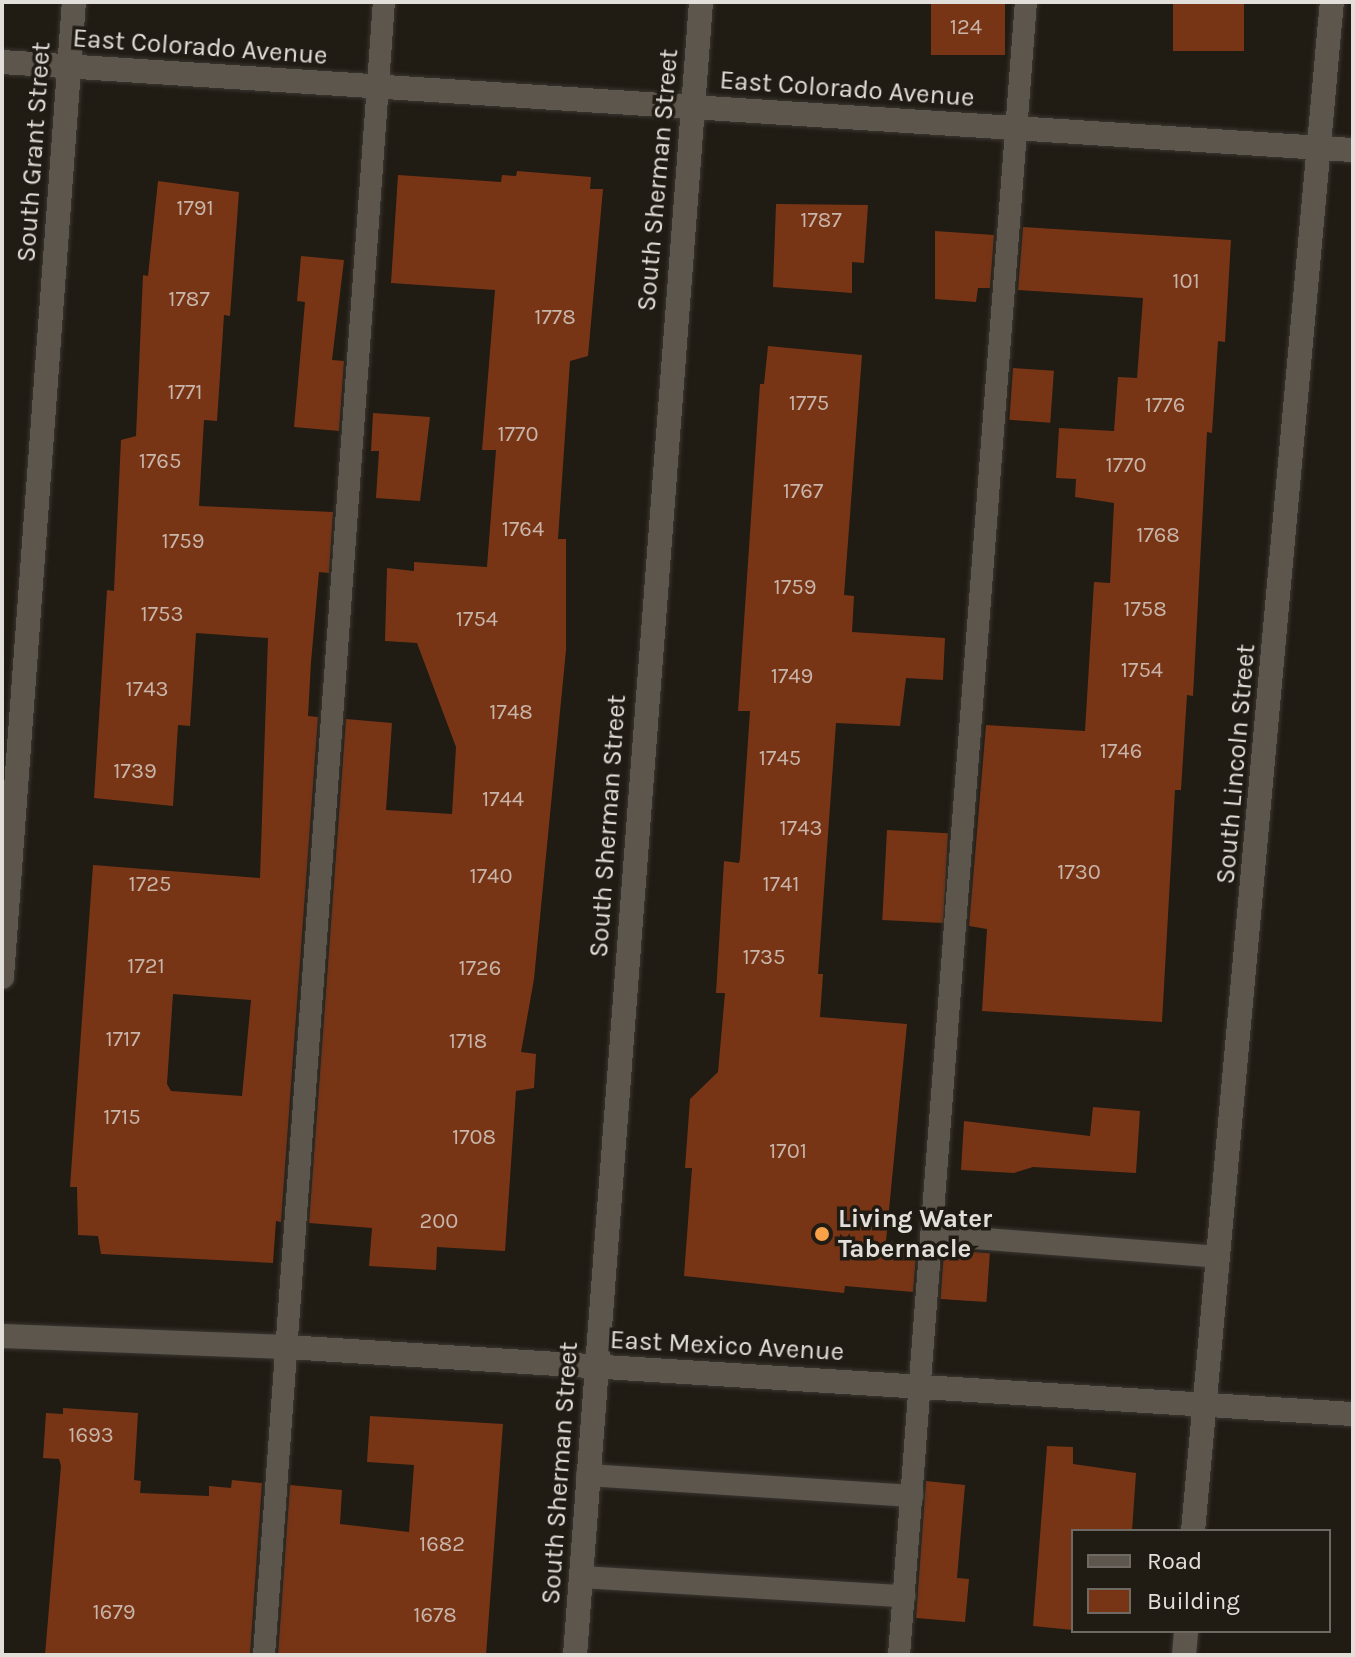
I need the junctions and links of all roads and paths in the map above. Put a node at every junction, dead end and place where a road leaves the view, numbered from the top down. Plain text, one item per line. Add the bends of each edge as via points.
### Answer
1 (74, 2) edge
2 (384, 2) edge
3 (701, 2) edge
4 (1026, 2) edge
5 (1332, 2) edge
6 (2, 62) edge
7 (69, 67) junction
8 (378, 87) junction
9 (691, 107) junction
10 (1016, 128) junction
11 (1322, 148) junction
12 (1353, 150) edge
13 (2, 977) edge
14 (934, 1235) junction
15 (1217, 1257) junction
16 (2, 1336) edge
17 (287, 1347) junction
18 (597, 1368) junction
19 (921, 1385) junction
20 (1203, 1404) junction
21 (1353, 1414) edge
22 (587, 1475) junction
23 (912, 1496) junction
24 (1193, 1529) edge
25 (580, 1577) junction
26 (904, 1596) junction
27 (1186, 1633) edge
28 (264, 1655) edge
29 (575, 1655) edge
30 (899, 1655) edge
31 (1184, 1655) edge

1 - 7 street, South Grant Street
2 - 8 lane
3 - 9 street, South Sherman Street
4 - 10 lane
5 - 11 street, South Lincoln Street
6 - 7 street, East Colorado Avenue
7 - 8 street, East Colorado Avenue
7 - 13 street, South Grant Street
8 - 9 street, East Colorado Avenue
8 - 17 lane
9 - 10 street, East Colorado Avenue
9 - 18 street, South Sherman Street
10 - 11 street, East Colorado Avenue
10 - 14 lane
11 - 12 street, East Colorado Avenue
11 - 15 street, South Lincoln Street
14 - 15 lane
14 - 19 lane
15 - 20 street, South Lincoln Street
16 - 17 street, East Mexico Avenue
17 - 18 street, East Mexico Avenue
17 - 28 lane
18 - 19 street, East Mexico Avenue
18 - 22 street, South Sherman Street
19 - 20 street, East Mexico Avenue
19 - 23 lane
20 - 21 street, East Mexico Avenue
20 - 24 street, South Lincoln Street
22 - 23 lane
22 - 25 street, South Sherman Street
23 - 26 lane
25 - 26 lane
25 - 29 street, South Sherman Street
26 - 30 lane
27 - 31 street

